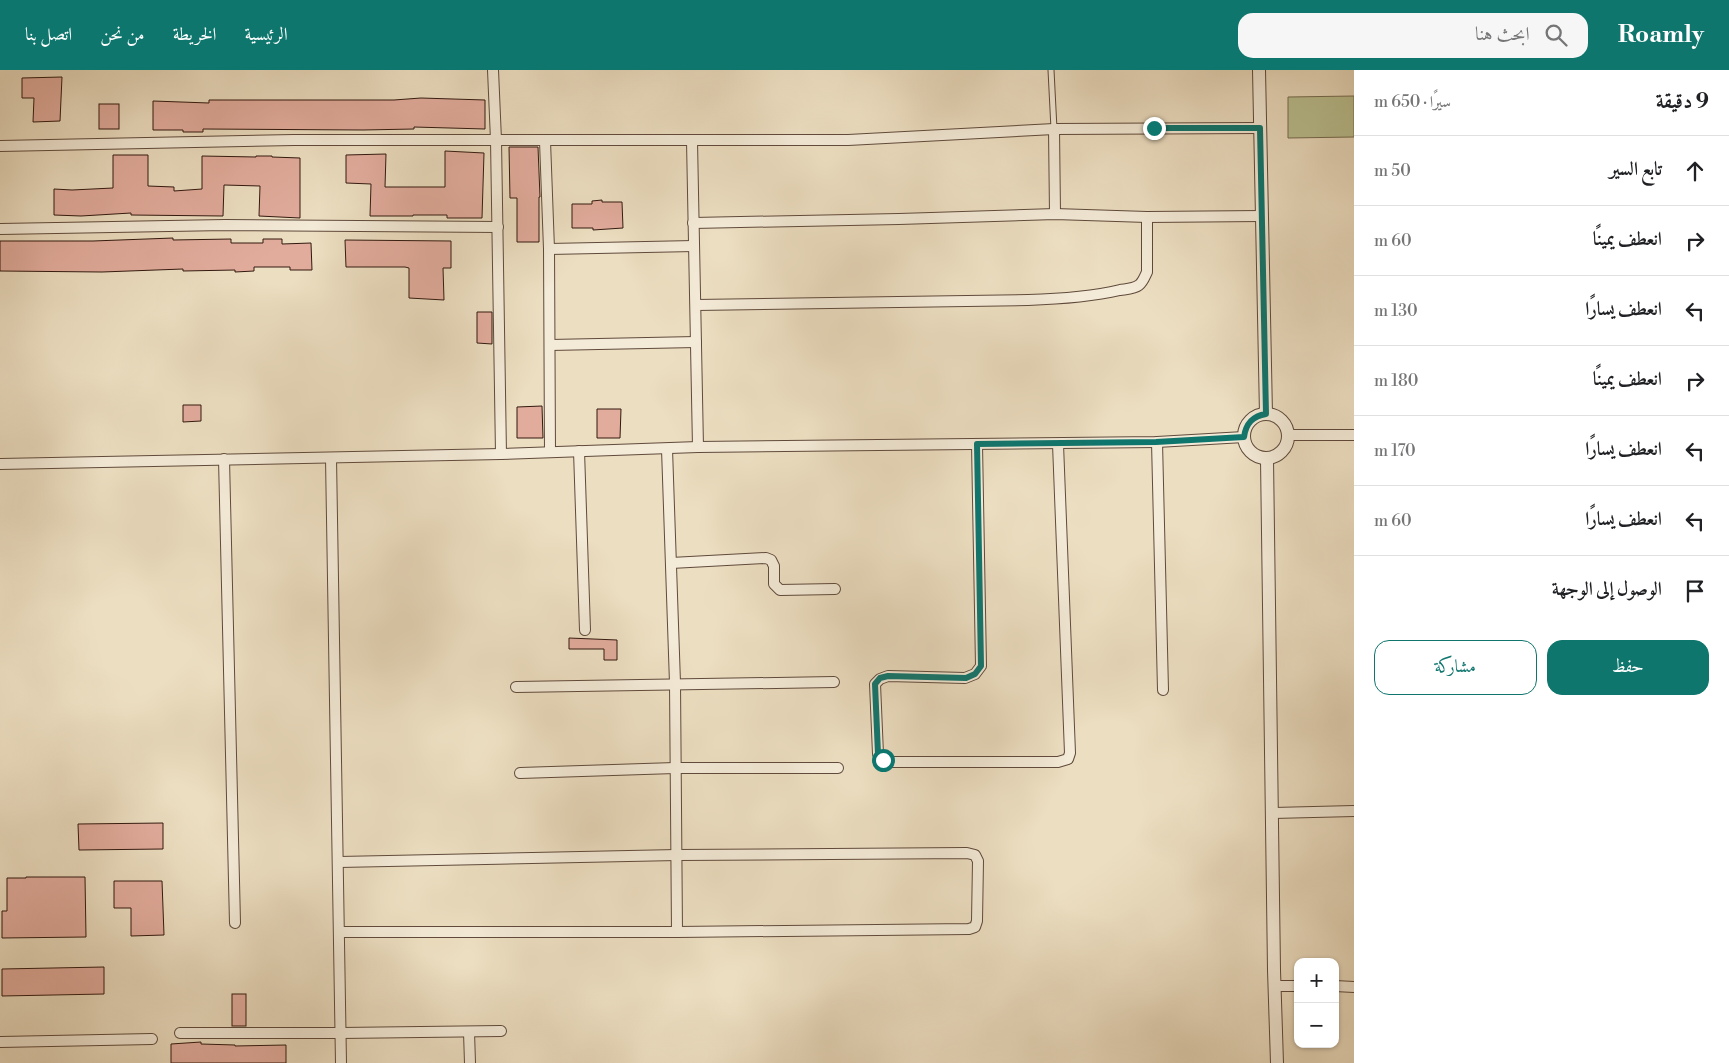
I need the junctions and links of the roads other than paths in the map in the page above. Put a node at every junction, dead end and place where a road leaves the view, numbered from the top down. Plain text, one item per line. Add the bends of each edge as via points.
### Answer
1 (493, 70) edge
2 (1051, 70) edge
3 (1259, 70) edge
4 (1260, 128) junction
5 (1054, 129) junction
6 (496, 140) junction
7 (545, 141) junction
8 (692, 141) junction
9 (0, 146) edge
10 (1056, 214) junction
11 (1262, 216) junction
12 (1147, 217) junction
13 (693, 222) junction
14 (498, 227) junction
15 (0, 229) edge
16 (694, 246) junction
17 (549, 249) junction
18 (696, 305) junction
19 (696, 342) junction
20 (550, 346) junction
21 (1266, 414) junction
22 (1289, 435) junction
23 (1354, 435) edge
24 (1244, 437) junction
25 (1156, 442) junction
26 (977, 444) junction
27 (1058, 444) junction
28 (698, 447) junction
29 (666, 449) junction
30 (550, 452) junction
31 (579, 452) junction
32 (501, 454) junction
33 (331, 458) junction
34 (224, 459) junction
35 (1267, 459) junction
36 (0, 464) edge
37 (671, 563) junction
38 (835, 589) dead end
39 (585, 630) dead end
40 (834, 682) dead end
41 (675, 684) junction
42 (516, 687) dead end
43 (1164, 690) dead end
44 (675, 768) junction
45 (838, 768) dead end
46 (520, 773) dead end
47 (1354, 811) edge
48 (1273, 813) junction
49 (677, 856) junction
50 (339, 862) junction
51 (235, 923) dead end
52 (340, 932) junction
53 (677, 932) junction
54 (1275, 986) junction
55 (1294, 986) edge
56 (1339, 986) edge
57 (1354, 987) edge
58 (501, 1031) dead end
59 (469, 1032) junction
60 (180, 1033) dead end
61 (341, 1034) junction
62 (152, 1039) dead end
63 (0, 1042) edge
64 (341, 1063) edge
65 (470, 1063) edge
66 (1277, 1063) edge

1 - 6 street
2 - 5 lane
3 - 4 street
4 - 5 street
4 - 11 street
5 - 8 street via 848,140
5 - 10 street
6 - 7 street
6 - 9 street
6 - 14 street
7 - 8 street
7 - 17 street
8 - 13 street
10 - 12 street
10 - 13 street
11 - 12 street
11 - 21 street
12 - 18 street via 1147,272 1144,278 1131,288 1095,296
13 - 16 street
14 - 15 street via 225,225
14 - 32 street
16 - 17 street
16 - 18 street
17 - 20 street
18 - 19 street
19 - 20 street
19 - 28 street
20 - 30 street
21 - 22 street via 1284,422
21 - 24 street via 1259,415 1248,424
22 - 23 street
22 - 35 street via 1280,454
24 - 25 street
24 - 35 street via 1248,450
25 - 27 street
25 - 43 street
26 - 27 street
26 - 27 street via 981,666 966,678 880,678 875,684 878,754 883,760 1068,760
26 - 28 street
28 - 29 street
29 - 31 street
29 - 37 street
30 - 31 street
30 - 32 street
31 - 39 street
32 - 33 street
33 - 34 street
33 - 50 street
34 - 36 street
34 - 51 street
35 - 48 street
37 - 38 street via 766,558 774,566 774,584 780,590
37 - 41 street
40 - 41 street
41 - 42 street
41 - 44 street
44 - 45 street
44 - 46 street
44 - 49 street
47 - 48 street
48 - 54 street
49 - 50 street
49 - 53 street
49 - 53 street via 967,853 978,861 977,921 975,927 969,929
50 - 52 street
52 - 53 street
52 - 61 street
54 - 55 street
54 - 66 street
56 - 57 street
58 - 59 street
59 - 61 street
59 - 65 street
60 - 61 street
61 - 64 street
62 - 63 street

